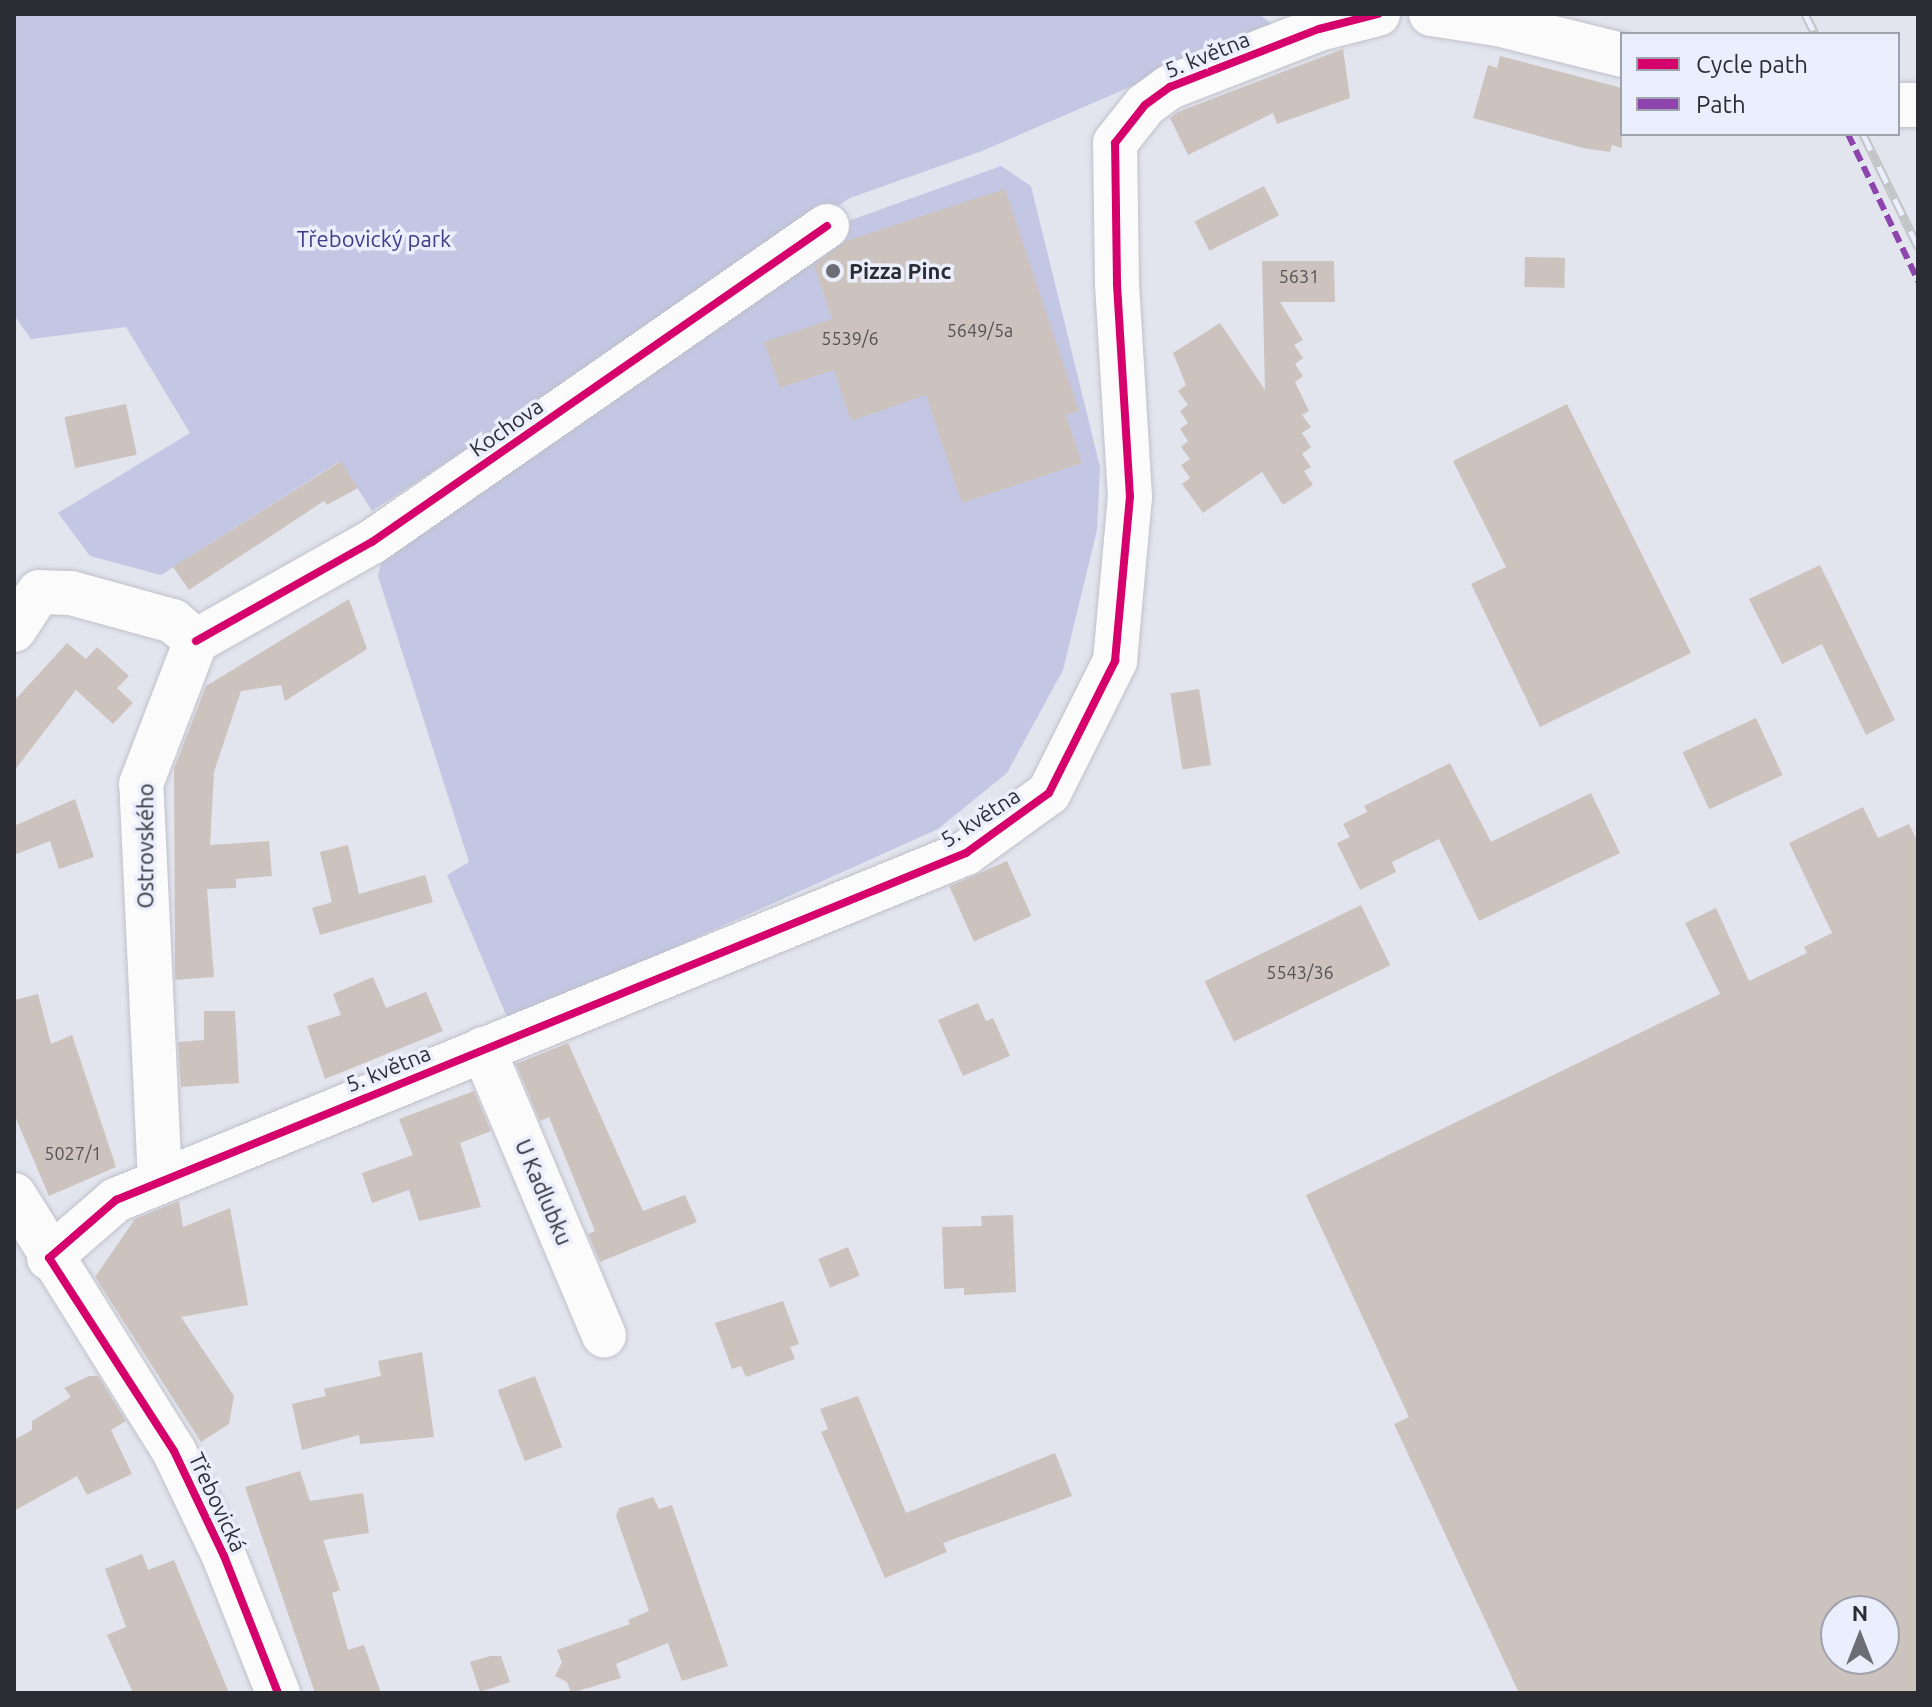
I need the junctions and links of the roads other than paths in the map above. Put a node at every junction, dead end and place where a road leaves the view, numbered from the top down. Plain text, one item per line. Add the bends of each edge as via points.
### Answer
1 (1378, 14) edge
2 (1431, 14) edge
3 (1275, 27) edge
4 (1620, 55) edge
5 (827, 226) dead end
6 (14, 630) edge
7 (196, 641) junction
8 (483, 1049) junction
9 (160, 1181) junction
10 (14, 1195) edge
11 (49, 1258) junction
12 (604, 1335) dead end
13 (278, 1693) edge

1 - 3 street, 5. května
2 - 4 street
3 - 8 street, 5. května via 1145,105 1115,143 1130,497 1115,661 1049,793 966,853
5 - 7 street, Kochova via 372,542
6 - 7 street via 39,592 71,593 173,621
7 - 9 street, Ostrovského via 141,784
8 - 9 street, 5. května
8 - 12 street, U Kadlubku
9 - 11 street, 5. května via 116,1200
10 - 11 street, Třebovická
11 - 13 street, Třebovická via 174,1451 224,1556

